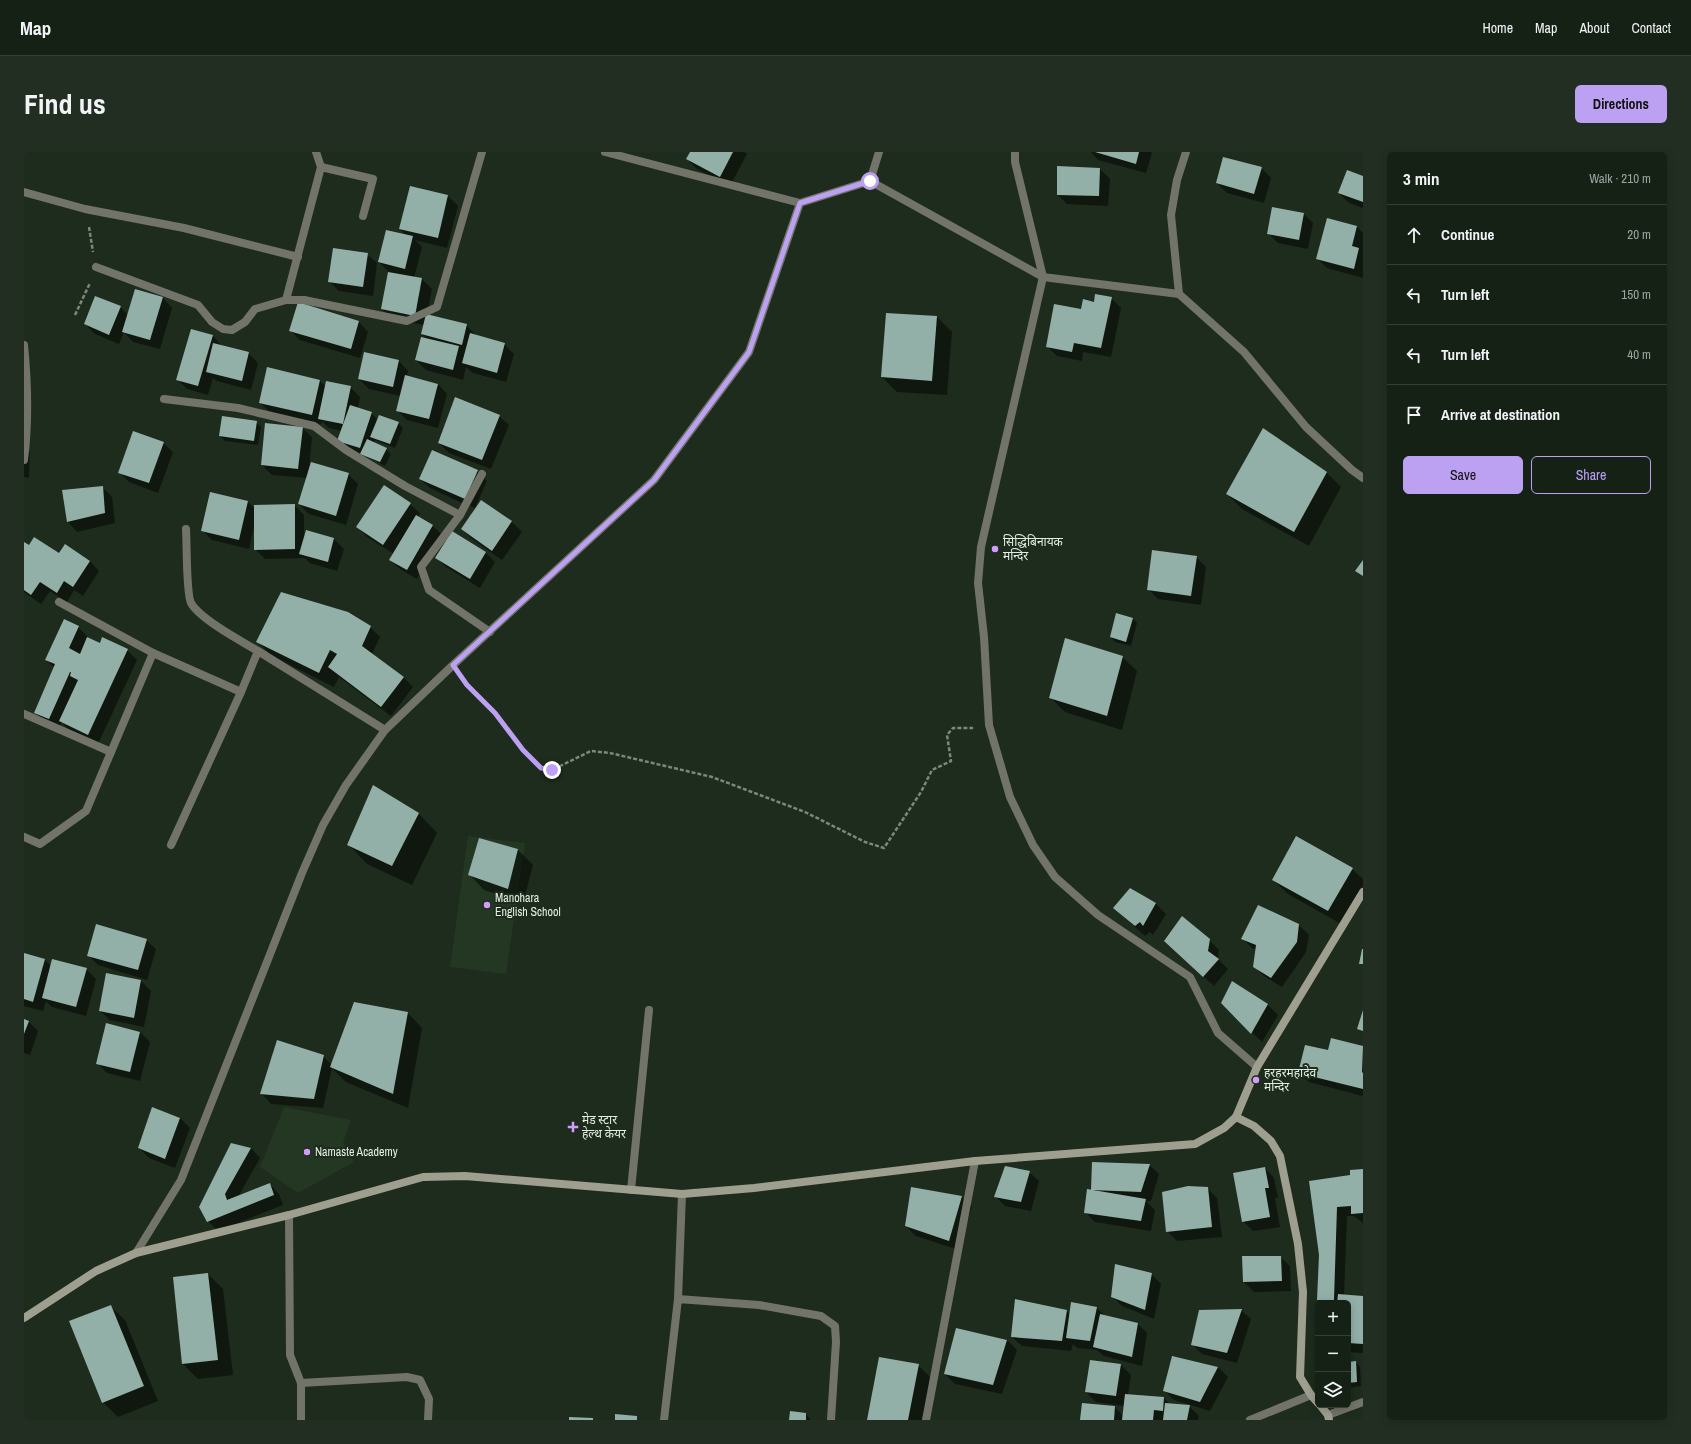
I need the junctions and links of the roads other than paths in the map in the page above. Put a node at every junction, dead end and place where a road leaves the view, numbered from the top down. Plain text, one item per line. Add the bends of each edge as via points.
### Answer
1 (316, 152) edge
2 (482, 152) edge
3 (605, 152) edge
4 (879, 152) edge
5 (1015, 152) edge
6 (1186, 152) edge
7 (321, 168) junction
8 (870, 181) junction
9 (24, 192) edge
10 (800, 203) junction
11 (363, 216) dead end
12 (298, 257) junction
13 (96, 268) dead end
14 (1043, 277) junction
15 (1179, 294) junction
16 (286, 300) junction
17 (24, 345) edge
18 (164, 399) dead end
19 (24, 460) edge
20 (482, 474) dead end
21 (1363, 478) edge
22 (460, 515) junction
23 (186, 529) dead end
24 (59, 602) dead end
25 (490, 632) junction
26 (258, 651) junction
27 (153, 653) junction
28 (241, 692) junction
29 (24, 714) edge
30 (385, 730) junction
31 (111, 752) junction
32 (24, 837) edge
33 (171, 845) dead end
34 (1363, 892) edge
35 (650, 1010) dead end
36 (1257, 1067) junction
37 (1236, 1117) junction
38 (975, 1161) junction
39 (631, 1190) junction
40 (682, 1194) junction
41 (289, 1216) junction
42 (136, 1253) junction
43 (678, 1300) junction
44 (24, 1318) edge
45 (301, 1383) junction
46 (1311, 1395) junction
47 (1315, 1400) edge
48 (1363, 1402) edge
49 (1322, 1408) edge
50 (1329, 1418) edge
51 (301, 1420) edge
52 (428, 1420) edge
53 (664, 1420) edge
54 (831, 1420) edge
55 (926, 1420) edge
56 (1250, 1420) edge

1 - 7 street
2 - 16 street via 437,307 406,321 304,300
3 - 10 street
4 - 8 street
5 - 14 street via 1015,162
6 - 15 street via 1177,180 1171,215
7 - 11 street via 373,179
7 - 12 street
8 - 10 street
8 - 14 street
9 - 12 street via 85,209 184,228
10 - 25 street via 749,352 654,480
12 - 16 street
13 - 16 street via 198,305 212,322 222,329 232,330 245,322 255,309
14 - 15 street
14 - 36 street via 981,547 978,583 989,725 1010,797 1032,846 1055,877 1098,915 1190,977 1218,1033
15 - 21 street via 1244,352 1306,427
17 - 19 street via 28,385 28,430
18 - 22 street via 238,408 314,426 346,450
20 - 22 street
22 - 25 street via 421,568 429,590
23 - 26 street via 191,602 208,620
24 - 27 street
25 - 30 street
26 - 28 street
26 - 30 street
27 - 28 street
27 - 31 street
28 - 33 street
29 - 31 street
30 - 42 street via 346,785 323,825 181,1180
31 - 32 street via 86,811 40,844
34 - 36 main road
35 - 39 street
36 - 37 main road
37 - 38 main road via 1224,1128 1195,1144
37 - 46 main road via 1254,1126 1271,1141 1280,1156 1298,1244 1303,1292 1300,1377
38 - 40 main road via 754,1188
38 - 55 street
39 - 40 main road
39 - 41 main road via 465,1176 423,1177
40 - 43 street
41 - 42 main road
41 - 45 street via 290,1355
42 - 44 main road via 96,1271
43 - 53 street
43 - 54 street via 759,1304 821,1316 835,1326
45 - 51 street
45 - 52 street via 407,1377 420,1380 429,1399
46 - 47 main road
46 - 56 street
48 - 50 street
49 - 50 main road

